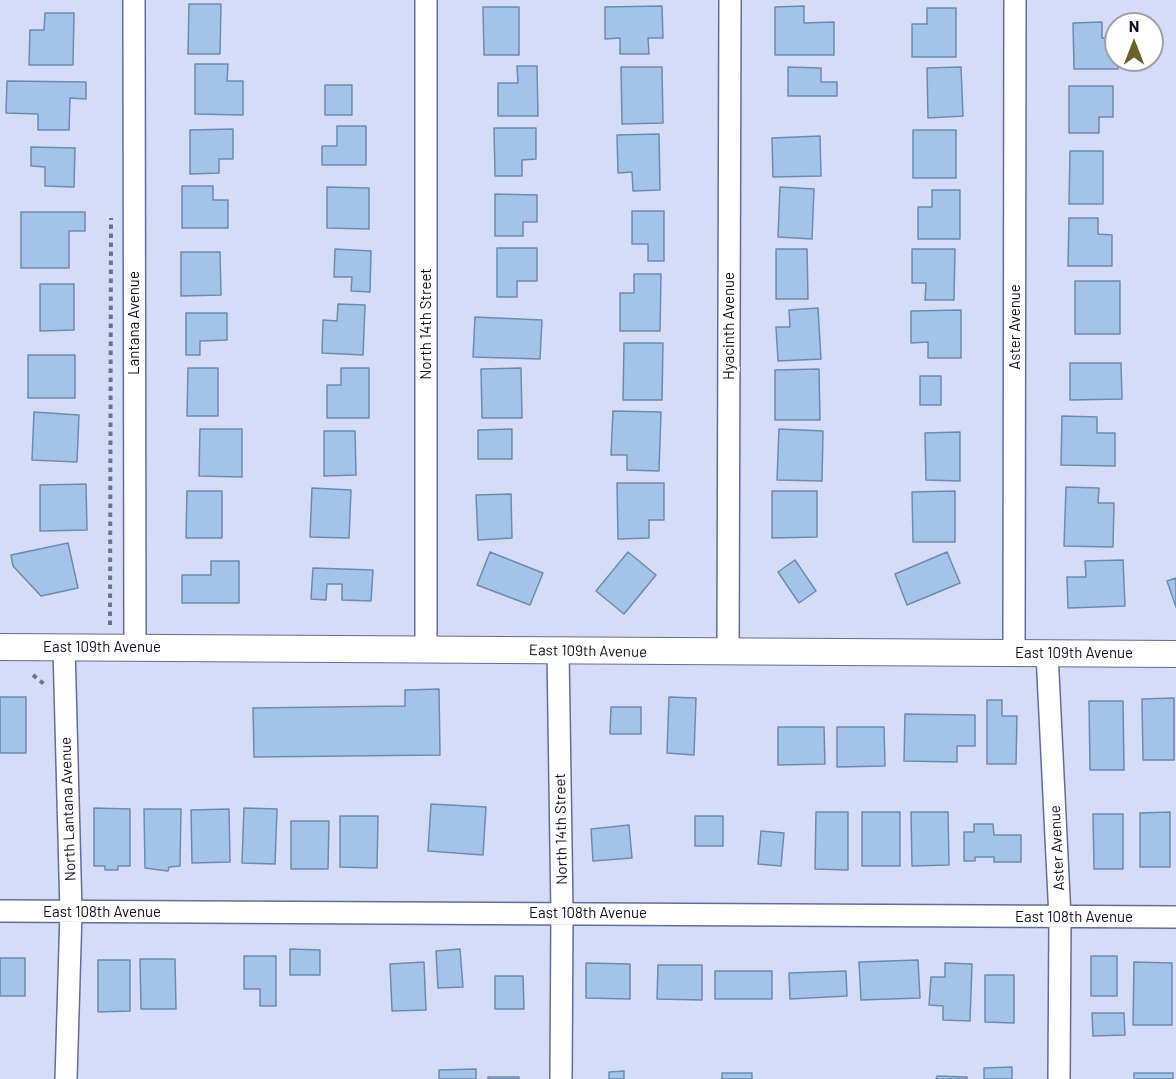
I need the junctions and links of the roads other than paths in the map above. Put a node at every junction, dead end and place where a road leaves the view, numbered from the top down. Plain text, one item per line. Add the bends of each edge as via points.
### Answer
1 (134, 0) edge
2 (426, 0) edge
3 (730, 0) edge
4 (1015, 0) edge
5 (0, 647) edge
6 (64, 647) junction
7 (135, 647) junction
8 (426, 648) junction
9 (558, 651) junction
10 (728, 652) junction
11 (1014, 653) junction
12 (1047, 653) junction
13 (1176, 654) edge
14 (0, 911) edge
15 (71, 912) junction
16 (562, 913) junction
17 (1176, 917) edge
18 (1060, 918) junction
19 (66, 1079) edge
20 (561, 1079) edge
21 (1059, 1079) edge

1 - 7 street, Lantana Avenue
2 - 8 street, North 14th Street
3 - 10 street, Hyacinth Avenue
4 - 11 street, Aster Avenue
5 - 6 street, East 109th Avenue
6 - 7 street, East 109th Avenue
6 - 15 street, North Lantana Avenue
7 - 8 street, East 109th Avenue
8 - 9 street, East 109th Avenue
9 - 10 street, East 109th Avenue
9 - 16 street, North 14th Street
10 - 11 street, East 109th Avenue
11 - 12 street, East 109th Avenue
12 - 13 street, East 109th Avenue
12 - 18 street, Aster Avenue
14 - 15 street, East 108th Avenue
15 - 16 street, East 108th Avenue
15 - 19 street, North Lantana Avenue
16 - 18 street, East 108th Avenue
16 - 20 street, North 14th Street
17 - 18 street, East 108th Avenue
18 - 21 street, Aster Avenue

